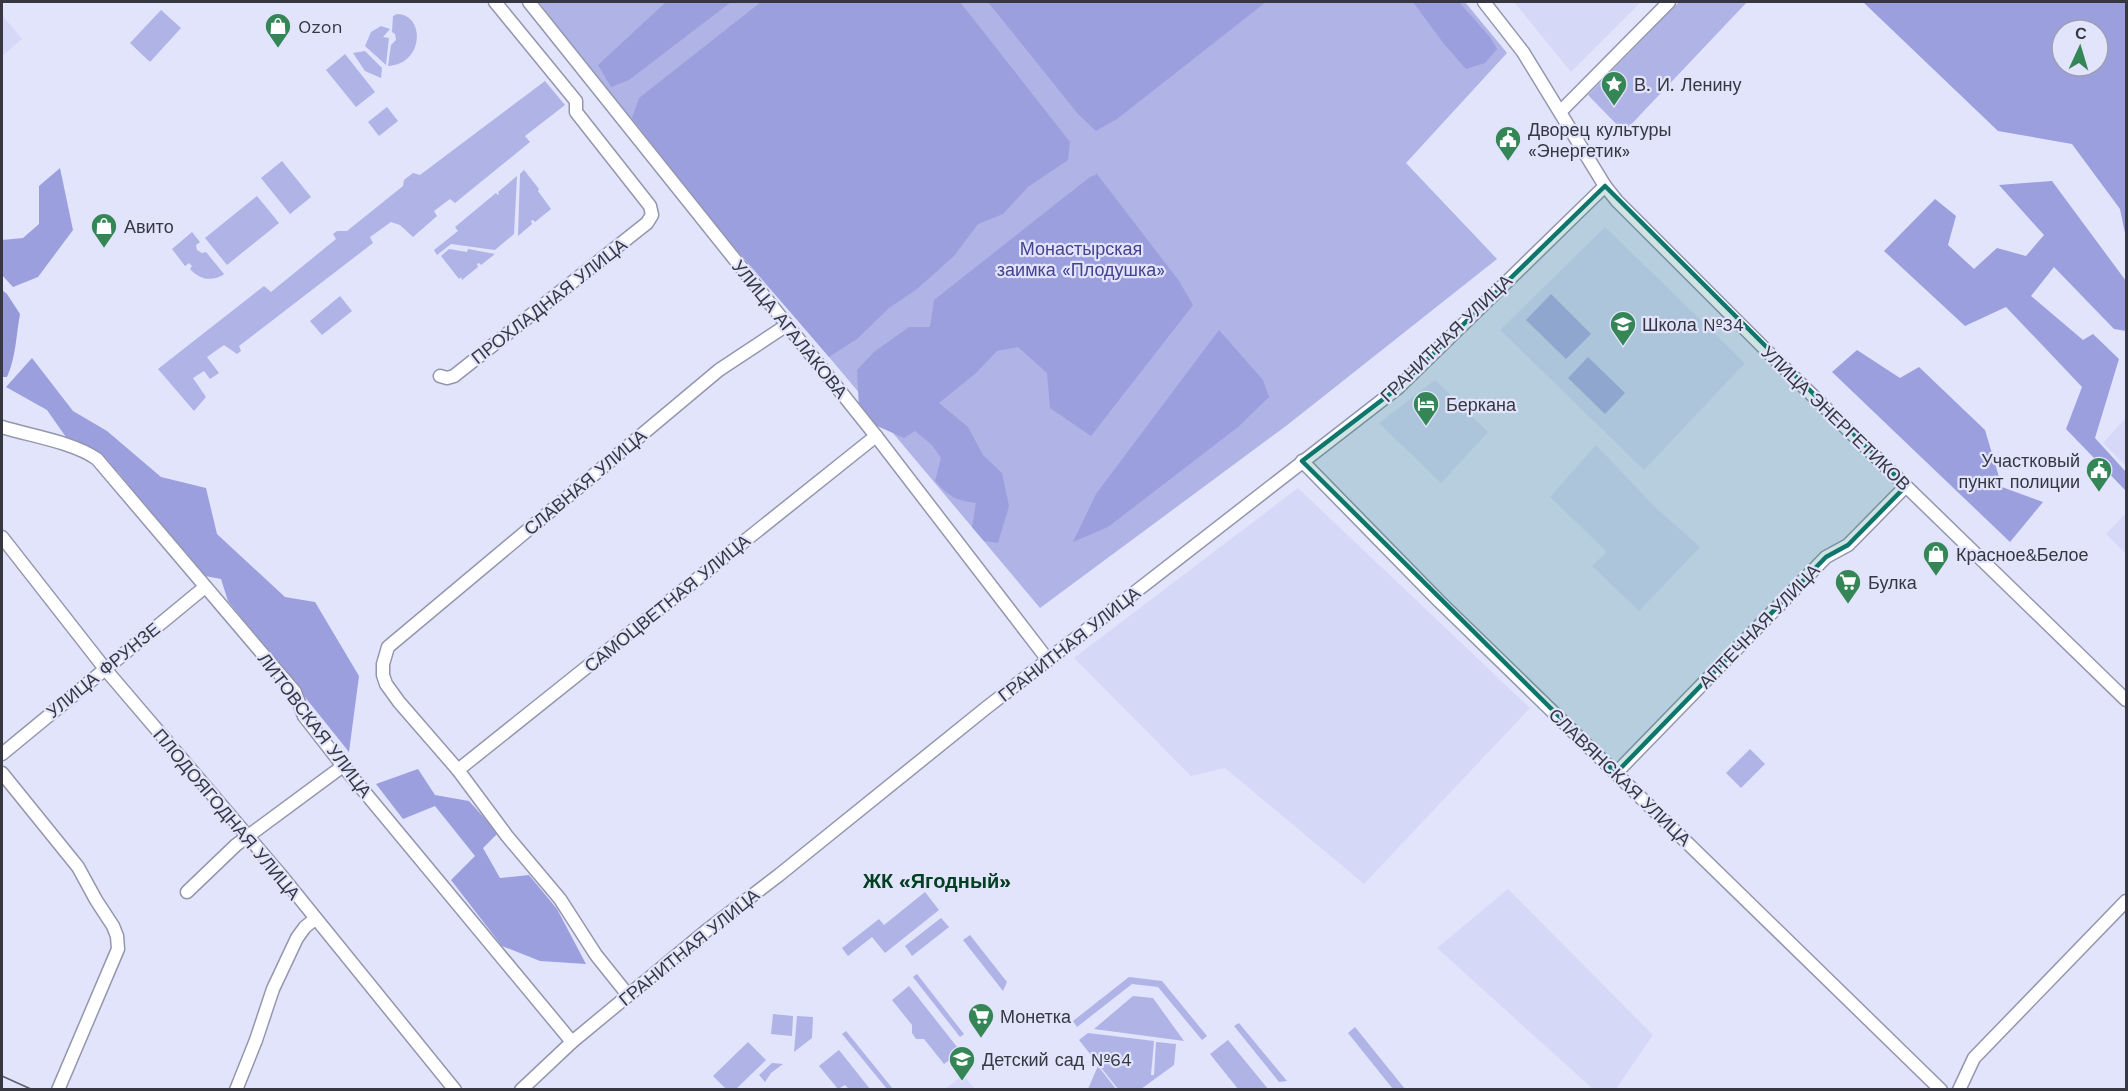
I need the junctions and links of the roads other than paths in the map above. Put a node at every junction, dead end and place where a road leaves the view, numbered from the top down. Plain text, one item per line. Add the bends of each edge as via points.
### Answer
1 (495, 2) edge
2 (529, 2) edge
3 (1484, 2) edge
4 (1669, 2) edge
5 (1561, 111) junction
6 (1605, 186) junction
7 (787, 325) junction
8 (440, 376) dead end
9 (2, 427) edge
10 (876, 436) junction
11 (1302, 461) junction
12 (1906, 486) junction
13 (4, 546) edge
14 (205, 587) junction
15 (1048, 660) junction
16 (106, 670) junction
17 (2127, 700) edge
18 (2, 754) edge
19 (343, 766) junction
20 (458, 770) junction
21 (2, 773) edge
22 (1616, 773) junction
23 (246, 837) junction
24 (187, 892) dead end
25 (2127, 901) edge
26 (315, 919) junction
27 (628, 995) junction
28 (572, 1042) junction
29 (58, 1089) edge
30 (236, 1089) edge
31 (454, 1089) edge
32 (521, 1089) edge
33 (1941, 1089) edge
34 (1959, 1089) edge

1 - 8 street, ПРОХЛАДНАЯ УЛИЦА via 576,101 576,112 650,206 652,215 647,224 454,376
2 - 7 street, УЛИЦА АГАЛАКОВА
3 - 5 street, УЛИЦА ЭНЕРГЕТИКОВ via 1523,52
4 - 5 street
5 - 6 street, УЛИЦА ЭНЕРГЕТИКОВ
6 - 11 street, ГРАНИТНАЯ УЛИЦА via 1399,387
6 - 12 street, УЛИЦА ЭНЕРГЕТИКОВ
7 - 10 street, УЛИЦА АГАЛАКОВА
7 - 20 street, СЛАВНАЯ УЛИЦА via 719,370 388,646 382,664 386,684
9 - 14 street, ЛИТОВСКАЯ УЛИЦА via 74,448 97,459
10 - 15 street, УЛИЦА АГАЛАКОВА
10 - 20 street, САМОЦВЕТНАЯ УЛИЦА
11 - 15 street, ГРАНИТНАЯ УЛИЦА
11 - 22 street, СЛАВЯНСКАЯ УЛИЦА
12 - 17 street, УЛИЦА ЭНЕРГЕТИКОВ
12 - 22 street, АПТЕЧНАЯ УЛИЦА via 1848,545 1826,557
13 - 16 street, ПЛОДОЯГОДНАЯ УЛИЦА
14 - 16 street, УЛИЦА ФРУНЗЕ
14 - 19 street, ЛИТОВСКАЯ УЛИЦА via 295,692 304,716
15 - 27 street, ГРАНИТНАЯ УЛИЦА
16 - 18 street, УЛИЦА ФРУНЗЕ
16 - 23 street, ПЛОДОЯГОДНАЯ УЛИЦА
19 - 23 street
19 - 28 street, ЛИТОВСКАЯ УЛИЦА
20 - 27 street via 560,900
21 - 29 street via 78,867 117,936 118,949
22 - 33 street, СЛАВЯНСКАЯ УЛИЦА
23 - 24 street
23 - 26 street, ПЛОДОЯГОДНАЯ УЛИЦА
25 - 34 street via 1974,1058
26 - 30 street via 297,938 273,989
26 - 31 street, ПЛОДОЯГОДНАЯ УЛИЦА
27 - 28 street, ГРАНИТНАЯ УЛИЦА
28 - 32 street, ГРАНИТНАЯ УЛИЦА

